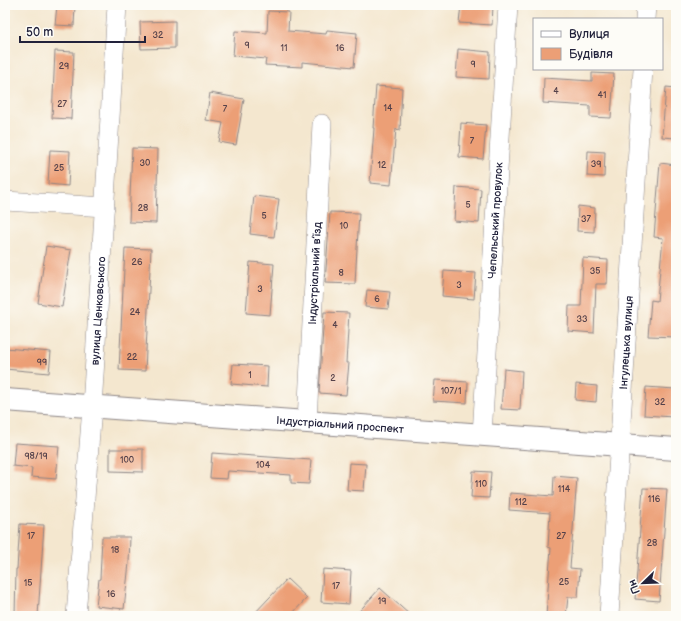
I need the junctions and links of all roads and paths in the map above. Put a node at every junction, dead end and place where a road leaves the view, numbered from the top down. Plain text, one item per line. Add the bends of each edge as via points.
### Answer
1 (117, 5) edge
2 (508, 5) edge
3 (646, 5) edge
4 (646, 18) edge
5 (642, 70) edge
6 (322, 124) dead end
7 (5, 201) edge
8 (106, 207) junction
9 (5, 400) edge
10 (92, 407) junction
11 (307, 422) junction
12 (482, 435) junction
13 (620, 445) junction
14 (676, 449) edge
15 (76, 616) edge
16 (609, 616) edge

1 - 8 street, вулиця Ценковського
2 - 12 street, Чепельський провулок
3 - 4 street
5 - 13 street, Інгулецька вулиця
6 - 11 street, Індустріальний в’їзд
7 - 8 street
8 - 10 street, вулиця Ценковського
9 - 10 street, Індустріальний проспект
10 - 11 street, Індустріальний проспект
10 - 15 street, вулиця Ценковського
11 - 12 street, Індустріальний проспект
12 - 13 street, Індустріальний проспект
13 - 14 street, Індустріальний проспект
13 - 16 street, Інгулецька вулиця

